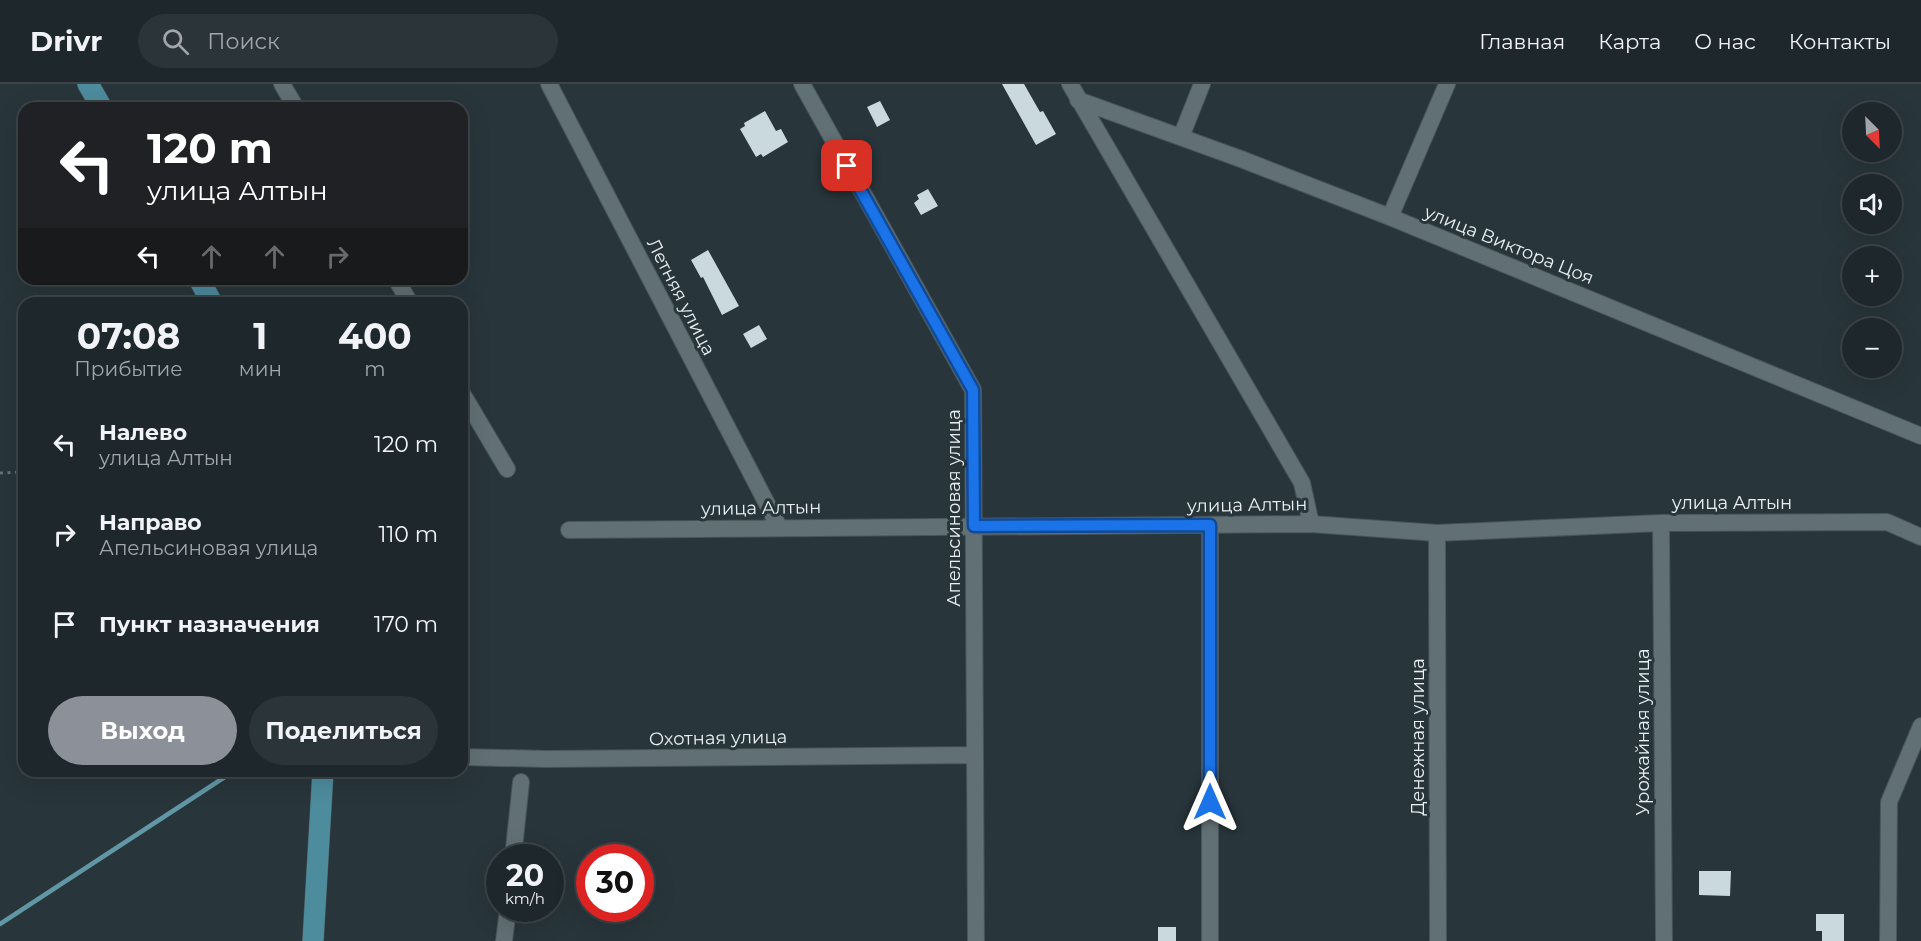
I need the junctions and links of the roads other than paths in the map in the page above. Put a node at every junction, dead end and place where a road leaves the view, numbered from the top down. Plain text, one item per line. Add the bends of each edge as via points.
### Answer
1 (88, 84) edge
2 (282, 84) edge
3 (549, 84) edge
4 (802, 84) edge
5 (1070, 84) edge
6 (1202, 84) edge
7 (1447, 84) edge
8 (1078, 100) junction
9 (98, 102) edge
10 (292, 102) edge
11 (1181, 137) junction
12 (1390, 217) junction
13 (468, 403) edge
14 (1921, 436) edge
15 (507, 470) dead end
16 (1661, 523) junction
17 (1311, 524) junction
18 (1210, 525) junction
19 (974, 526) junction
20 (779, 527) junction
21 (569, 530) dead end
22 (1437, 533) junction
23 (1921, 537) edge
24 (1921, 726) edge
25 (975, 755) junction
26 (468, 757) edge
27 (323, 777) edge
28 (520, 782) dead end
29 (514, 844) edge
30 (506, 922) edge
31 (313, 941) edge
32 (504, 941) edge
33 (976, 941) edge
34 (1210, 941) edge
35 (1438, 941) edge
36 (1664, 941) edge
37 (1888, 941) edge

1 - 9 main road
2 - 10 street
3 - 20 street, Летняя улица
4 - 19 street, Апельсиновая улица via 973,390
5 - 8 street
6 - 11 street
7 - 12 street
8 - 11 street, улица Виктора Цоя
8 - 17 street via 1302,483
11 - 12 street, улица Виктора Цоя
12 - 14 street, улица Виктора Цоя
13 - 15 street
16 - 22 street, улица Алтын
16 - 23 street, улица Алтын via 1887,522
16 - 36 street, Урожайная улица
17 - 18 street, улица Алтын
17 - 22 street, улица Алтын
18 - 19 street, улица Алтын
18 - 34 street
19 - 20 street, улица Алтын
19 - 25 street, Апельсиновая улица
20 - 21 street, улица Алтын
22 - 35 street, Денежная улица
24 - 37 street via 1889,802
25 - 26 street, Охотная улица
25 - 33 street, Апельсиновая улица
27 - 31 main road
28 - 29 street
30 - 32 street

